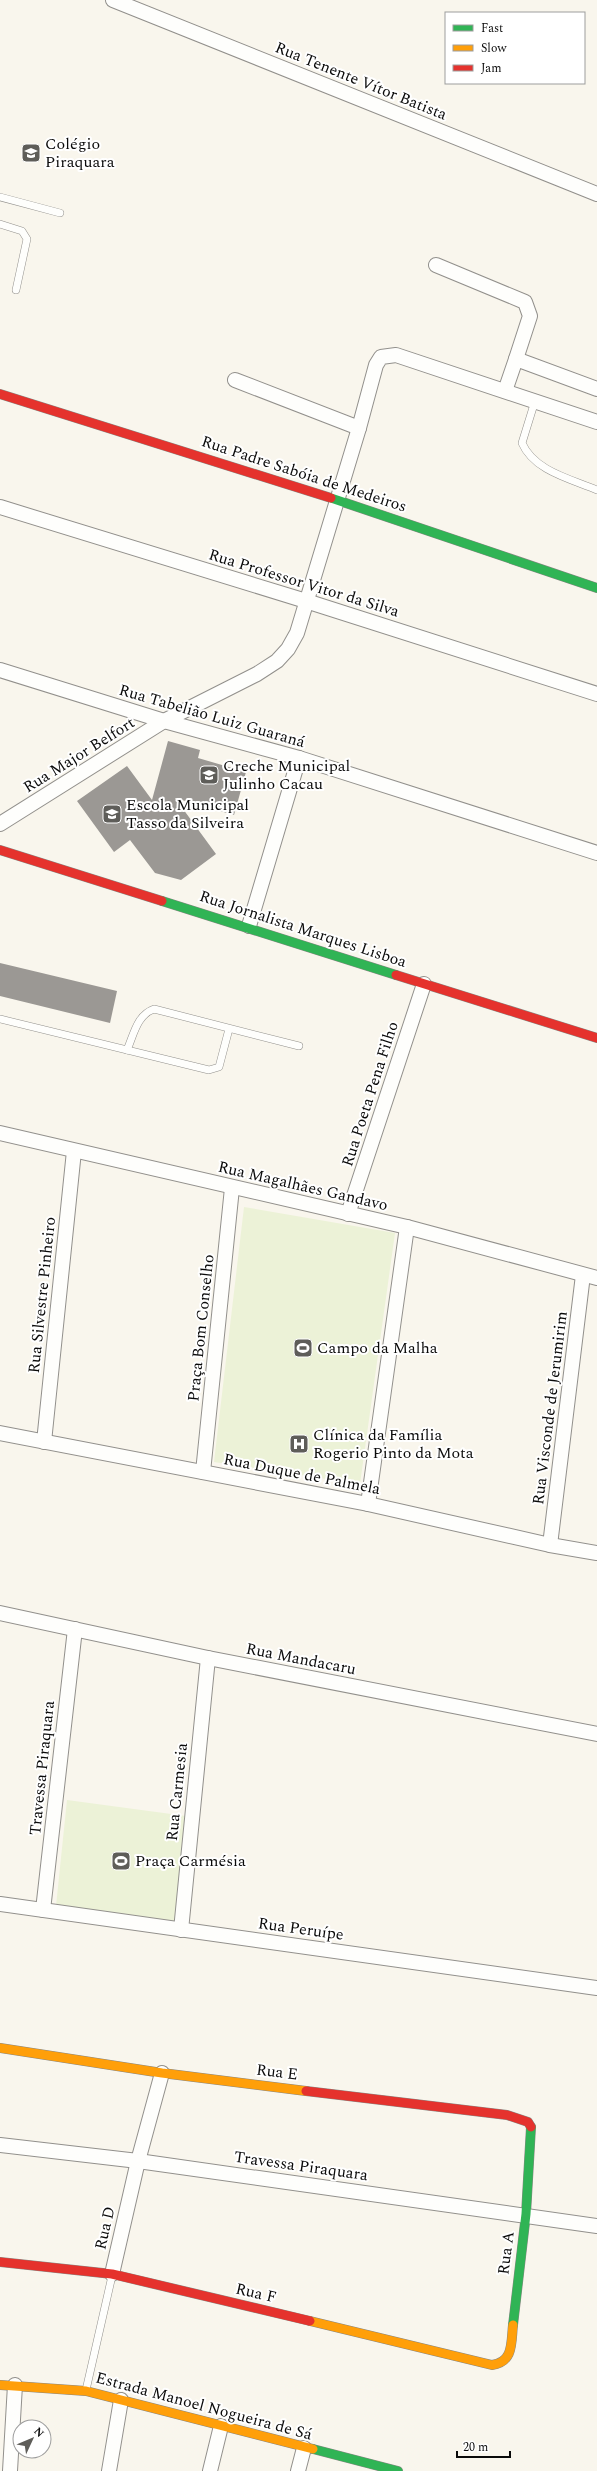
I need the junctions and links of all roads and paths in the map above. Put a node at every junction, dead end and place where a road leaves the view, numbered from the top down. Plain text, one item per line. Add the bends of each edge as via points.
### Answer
1 (113, 0) edge
2 (597, 194) edge
3 (0, 197) edge
4 (60, 214) dead end
5 (0, 224) edge
6 (436, 265) dead end
7 (16, 290) dead end
8 (516, 359) junction
9 (235, 380) dead end
10 (597, 389) edge
11 (505, 391) junction
12 (0, 394) edge
13 (535, 401) junction
14 (597, 422) edge
15 (359, 428) junction
16 (597, 490) edge
17 (337, 500) junction
18 (0, 507) edge
19 (597, 588) edge
20 (306, 601) junction
21 (0, 670) edge
22 (597, 694) edge
23 (164, 722) junction
24 (299, 758) junction
25 (0, 824) edge
26 (0, 850) edge
27 (597, 853) edge
28 (249, 926) junction
29 (424, 984) junction
30 (0, 1019) edge
31 (229, 1029) junction
32 (597, 1038) edge
33 (299, 1046) dead end
34 (128, 1050) junction
35 (0, 1132) edge
36 (74, 1151) junction
37 (232, 1188) junction
38 (348, 1214) junction
39 (407, 1227) junction
40 (583, 1275) junction
41 (597, 1278) edge
42 (0, 1433) edge
43 (44, 1442) junction
44 (203, 1472) junction
45 (368, 1504) junction
46 (550, 1545) junction
47 (597, 1554) edge
48 (0, 1613) edge
49 (75, 1629) junction
50 (208, 1658) junction
51 (597, 1734) edge
52 (0, 1904) edge
53 (44, 1910) junction
54 (180, 1930) junction
55 (597, 1988) edge
56 (0, 2048) edge
57 (162, 2073) junction
58 (532, 2143) joint
59 (0, 2145) edge
60 (138, 2161) junction
61 (526, 2214) junction
62 (597, 2226) edge
63 (0, 2262) edge
64 (112, 2274) junction
65 (502, 2364) joint
66 (0, 2385) edge
67 (14, 2385) junction
68 (86, 2390) junction
69 (121, 2400) junction
70 (221, 2426) junction
71 (304, 2448) junction
72 (10, 2471) edge
73 (109, 2471) edge
74 (210, 2471) edge
75 (298, 2471) edge
76 (398, 2471) edge

1 - 2 street, Rua Tenente Vítor Batista
3 - 4 lane
5 - 7 lane via 22,231 27,239
6 - 8 street via 525,302 530,316
8 - 10 street
8 - 11 street
9 - 15 street
11 - 13 street
11 - 15 street, Rua Major Belfort via 396,355 387,355 381,357 376,365
12 - 17 street, Rua Padre Sabóia de Medeiros
13 - 14 street
13 - 16 lane via 522,443 525,451 546,469
15 - 17 street, Rua Major Belfort
17 - 19 street, Rua Padre Sabóia de Medeiros
17 - 20 street, Rua Major Belfort
18 - 20 street, Rua Professor Vitor da Silva
20 - 22 street, Rua Professor Vitor da Silva
20 - 23 street, Rua Major Belfort via 297,633 277,661
21 - 23 street, Rua Tabelião Luiz Guaraná
23 - 24 street, Rua Tabelião Luiz Guaraná
23 - 25 street, Rua Major Belfort
24 - 27 street, Rua Tabelião Luiz Guaraná
24 - 28 street
26 - 28 street, Rua Jornalista Marques Lisboa
28 - 29 street, Rua Jornalista Marques Lisboa
29 - 32 street, Rua Jornalista Marques Lisboa
29 - 38 street, Rua Poeta Pena Filho
30 - 34 lane
31 - 33 lane
31 - 34 lane via 154,1009 140,1017
31 - 34 lane via 219,1067 215,1070
35 - 36 street, Rua Magalhães Gandavo
36 - 37 street, Rua Magalhães Gandavo
36 - 43 street, Rua Silvestre Pinheiro
37 - 38 street, Rua Magalhães Gandavo
37 - 44 street, Praça Bom Conselho
38 - 39 street, Rua Magalhães Gandavo
39 - 40 street, Rua Magalhães Gandavo
39 - 45 street
40 - 41 street, Rua Magalhães Gandavo
40 - 46 street, Rua Visconde de Jerumirim
42 - 43 street, Rua Duque de Palmela
43 - 44 street, Rua Duque de Palmela
44 - 45 street, Rua Duque de Palmela
45 - 46 street, Rua Duque de Palmela
46 - 47 street, Rua Duque de Palmela
48 - 49 street, Rua Mandacaru
49 - 50 street, Rua Mandacaru
49 - 53 street, Travessa Piraquara
50 - 51 street, Rua Mandacaru
50 - 54 street, Rua Carmesia
52 - 53 street, Rua Peruípe
53 - 54 street, Rua Peruípe
54 - 55 street, Rua Peruípe
56 - 57 street, Rua E
57 - 58 street, Rua E via 507,2115 528,2122 532,2130
57 - 60 street, Rua D
58 - 61 street, Rua A
59 - 60 street, Travessa Piraquara
60 - 61 street, Travessa Piraquara
60 - 64 street, Rua D
61 - 62 street, Travessa Piraquara
61 - 65 street, Rua A via 508,2356
63 - 64 street, Rua F
64 - 65 street, Rua F via 492,2365
64 - 68 lane, Rua D
66 - 67 street, Estrada Manoel Nogueira de Sá
67 - 68 street, Estrada Manoel Nogueira de Sá
67 - 72 street
68 - 69 street, Estrada Manoel Nogueira de Sá
69 - 70 street, Estrada Manoel Nogueira de Sá
69 - 73 street
70 - 71 street, Estrada Manoel Nogueira de Sá
70 - 74 street
71 - 75 street
71 - 76 street, Estrada Manoel Nogueira de Sá

